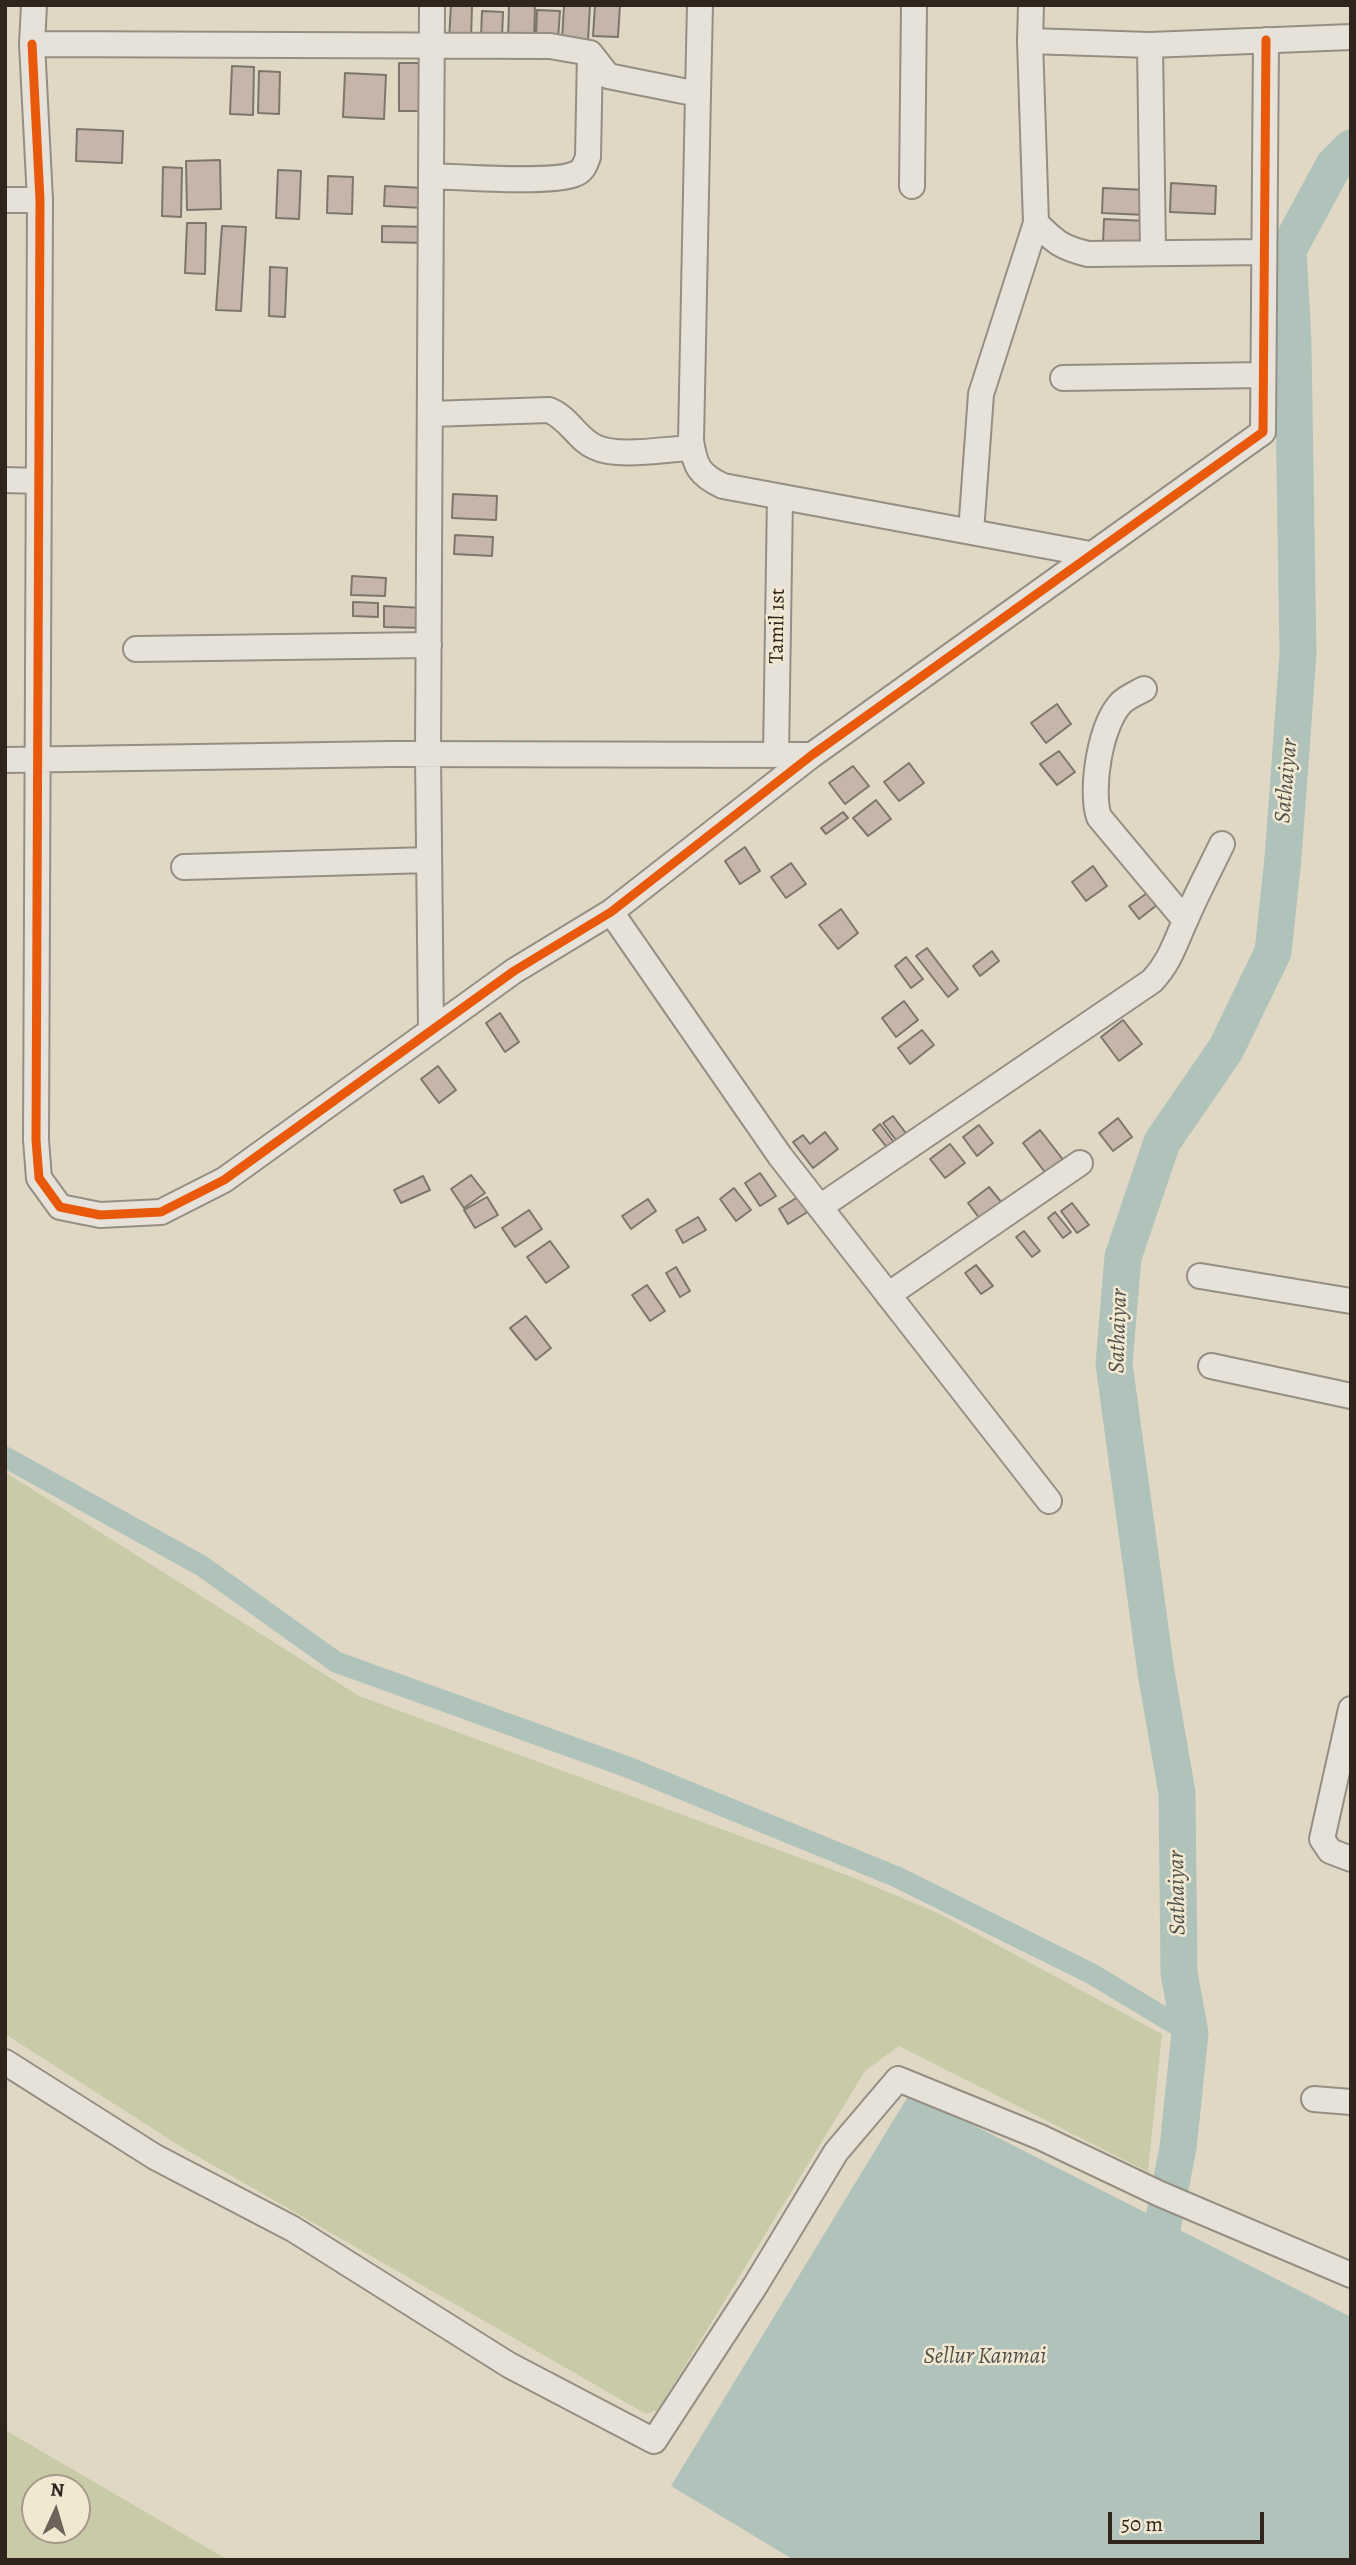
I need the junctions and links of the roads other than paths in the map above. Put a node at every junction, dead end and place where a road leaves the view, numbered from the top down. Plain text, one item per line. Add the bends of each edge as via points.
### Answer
1 (34, 5) edge
2 (432, 5) edge
3 (700, 5) edge
4 (914, 5) edge
5 (1031, 5) edge
6 (1351, 37) edge
7 (1266, 40) junction
8 (1030, 41) junction
9 (32, 44) junction
10 (431, 45) junction
11 (1150, 45) junction
12 (590, 53) junction
13 (698, 94) junction
14 (431, 176) junction
15 (912, 186) dead end
16 (5, 200) edge
17 (40, 200) junction
18 (1036, 223) junction
19 (1153, 253) junction
20 (1264, 253) junction
21 (1263, 375) junction
22 (1063, 378) dead end
23 (430, 414) junction
24 (692, 448) junction
25 (5, 480) edge
26 (39, 481) junction
27 (780, 496) junction
28 (971, 532) junction
29 (1090, 554) junction
30 (429, 645) junction
31 (136, 649) dead end
32 (1144, 688) dead end
33 (428, 754) junction
34 (776, 755) junction
35 (812, 755) junction
36 (5, 760) edge
37 (38, 761) junction
38 (1222, 844) dead end
39 (429, 860) junction
40 (184, 867) dead end
41 (611, 912) junction
42 (1185, 920) junction
43 (431, 1031) junction
44 (1080, 1163) dead end
45 (820, 1207) junction
46 (1200, 1276) dead end
47 (888, 1295) junction
48 (1351, 1301) edge
49 (1210, 1366) dead end
50 (1351, 1396) edge
51 (1049, 1501) dead end
52 (1351, 1709) edge
53 (1351, 1859) edge
54 (5, 2063) edge
55 (1314, 2099) dead end
56 (1351, 2102) edge
57 (1351, 2274) edge

1 - 9 street
2 - 10 street
3 - 13 street
4 - 15 street
5 - 8 street
6 - 7 street
7 - 11 street
7 - 20 street
8 - 11 street
8 - 18 street
9 - 10 street
9 - 17 street
10 - 12 street via 550,46
10 - 14 street
11 - 19 street
12 - 13 street via 608,76
12 - 14 street via 589,158 577,174 555,178
13 - 24 street
14 - 23 street
16 - 17 street
17 - 26 street
18 - 19 street via 1064,248 1088,254
18 - 28 street via 981,394
19 - 20 street
20 - 21 street
21 - 22 street
21 - 29 street via 1262,432
23 - 24 street via 549,410 562,415 592,447 608,452
23 - 30 street
24 - 27 street via 695,466 705,478 723,486
25 - 26 street
26 - 37 street
27 - 28 street
27 - 34 street, Tamil 1st
28 - 29 street
29 - 35 street
30 - 31 street
30 - 33 street
32 - 42 street via 1122,701 1112,715 1094,803 1099,817
33 - 34 street
33 - 37 street
33 - 39 street
34 - 35 street
35 - 41 street
36 - 37 street
37 - 43 street via 36,1140 39,1178 60,1207 100,1215 161,1212 225,1180
38 - 42 street
39 - 40 street
39 - 43 street
41 - 43 street via 514,971
41 - 45 street
42 - 45 street via 1167,966 1152,981
44 - 47 street
45 - 47 street
46 - 48 street
47 - 51 street
49 - 50 street
52 - 53 street via 1322,1839 1331,1851
54 - 57 street via 155,2157 293,2229 509,2365 653,2441 836,2152 898,2078
55 - 56 street

